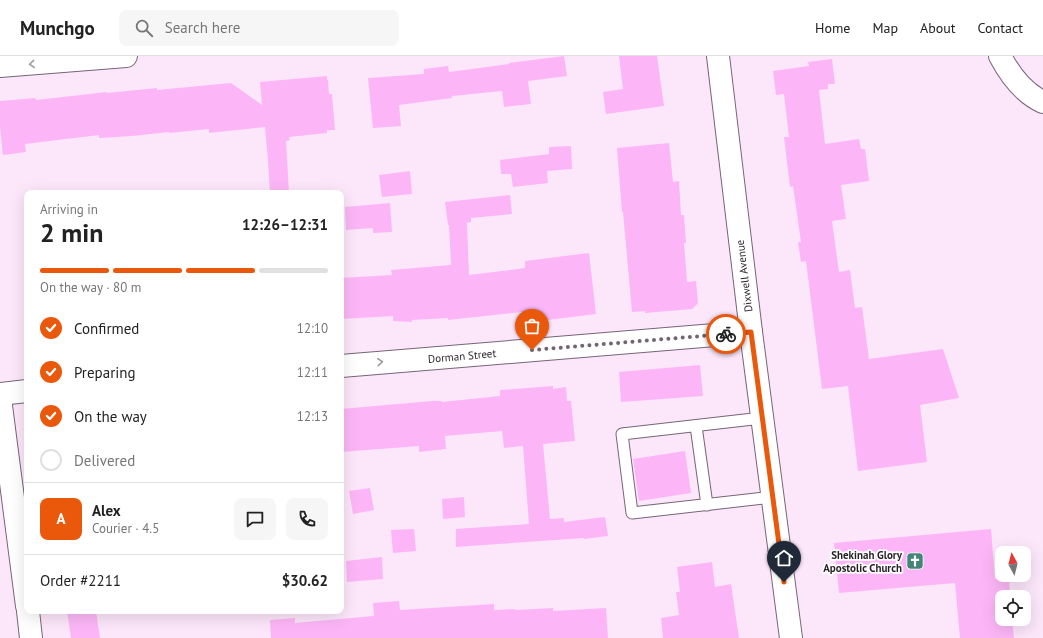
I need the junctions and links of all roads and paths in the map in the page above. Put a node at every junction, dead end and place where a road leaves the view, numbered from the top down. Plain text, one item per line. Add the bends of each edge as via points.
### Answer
1 (126, 56) edge
2 (718, 56) edge
3 (1004, 64) edge
4 (0, 66) edge
5 (1043, 102) edge
6 (751, 332) junction
7 (344, 366) edge
8 (24, 392) edge
9 (0, 394) edge
10 (0, 398) edge
11 (762, 418) junction
12 (696, 426) junction
13 (773, 497) junction
14 (707, 505) junction
15 (24, 583) edge
16 (28, 614) edge
17 (31, 638) edge
18 (791, 638) edge

1 -> 4 main road
2 - 6 main road, Dixwell Avenue
3 - 5 main road via 1022,87
7 -> 6 main road, Dorman Street
6 - 11 main road, Dixwell Avenue
8 - 9 main road
10 - 15 main road
11 - 12 lane
11 - 13 main road, Dixwell Avenue
12 - 14 lane
12 - 14 lane via 622,434 632,513
13 - 14 lane
13 - 18 main road, Dixwell Avenue
16 - 17 main road

